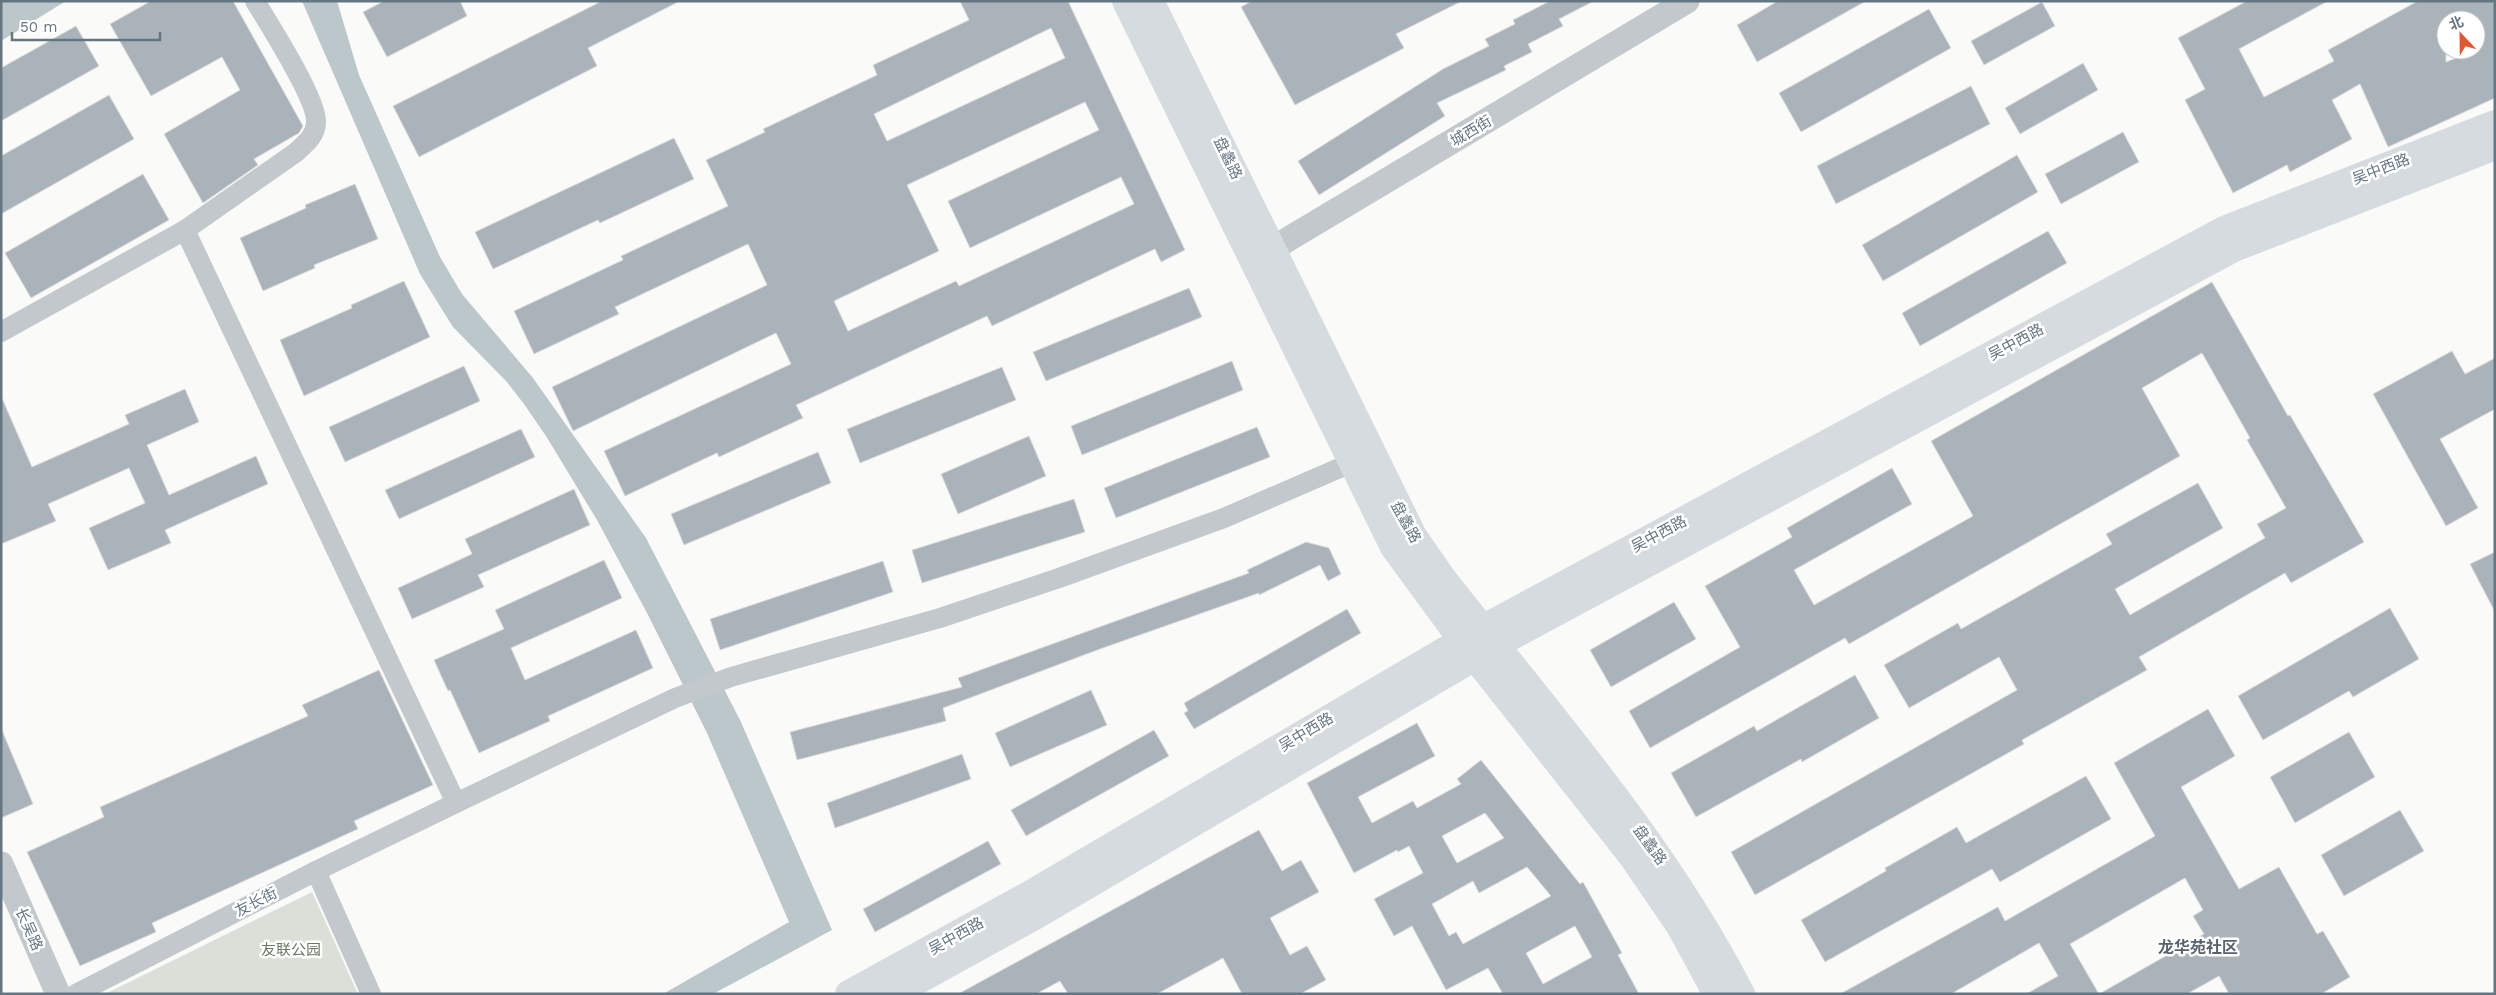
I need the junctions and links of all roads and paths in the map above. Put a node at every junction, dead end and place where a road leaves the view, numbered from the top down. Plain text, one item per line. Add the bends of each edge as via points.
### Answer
1 (255, 1) edge
2 (1126, 1) edge
3 (1150, 1) edge
4 (1687, 1) edge
5 (2495, 124) edge
6 (2495, 146) edge
7 (185, 230) junction
8 (1264, 255) junction
9 (1, 332) edge
10 (1362, 459) junction
11 (1478, 642) junction
12 (456, 803) junction
13 (1, 864) edge
14 (316, 871) junction
15 (58, 994) edge
16 (76, 994) edge
17 (371, 994) edge
18 (849, 994) edge
19 (893, 994) edge
20 (1717, 994) edge
21 (1742, 994) edge

1 - 7 street via 312,103 317,122 312,138 295,153
2 - 8 main road, 盘蠡路
3 - 8 main road, 盘蠡路
4 - 8 street, 城西街
5 - 11 main road, 吴中西路 via 2224,230
6 - 11 main road, 吴中西路 via 2234,248
7 - 9 street
7 - 12 street
8 - 10 main road, 盘蠡路
10 - 11 main road, 盘蠡路 via 1442,578
10 - 12 street, 友长街 via 1224,518 1059,578 940,618 731,677 675,698
11 - 18 main road, 吴中西路
11 - 19 main road, 吴中西路 via 1040,913
11 - 20 main road, 盘蠡路 via 1680,926
11 - 21 main road, 盘蠡路 via 1650,844 1698,915
12 - 14 street, 友长街
13 - 15 street, 长吴路
14 - 16 street, 友长街
14 - 17 street

